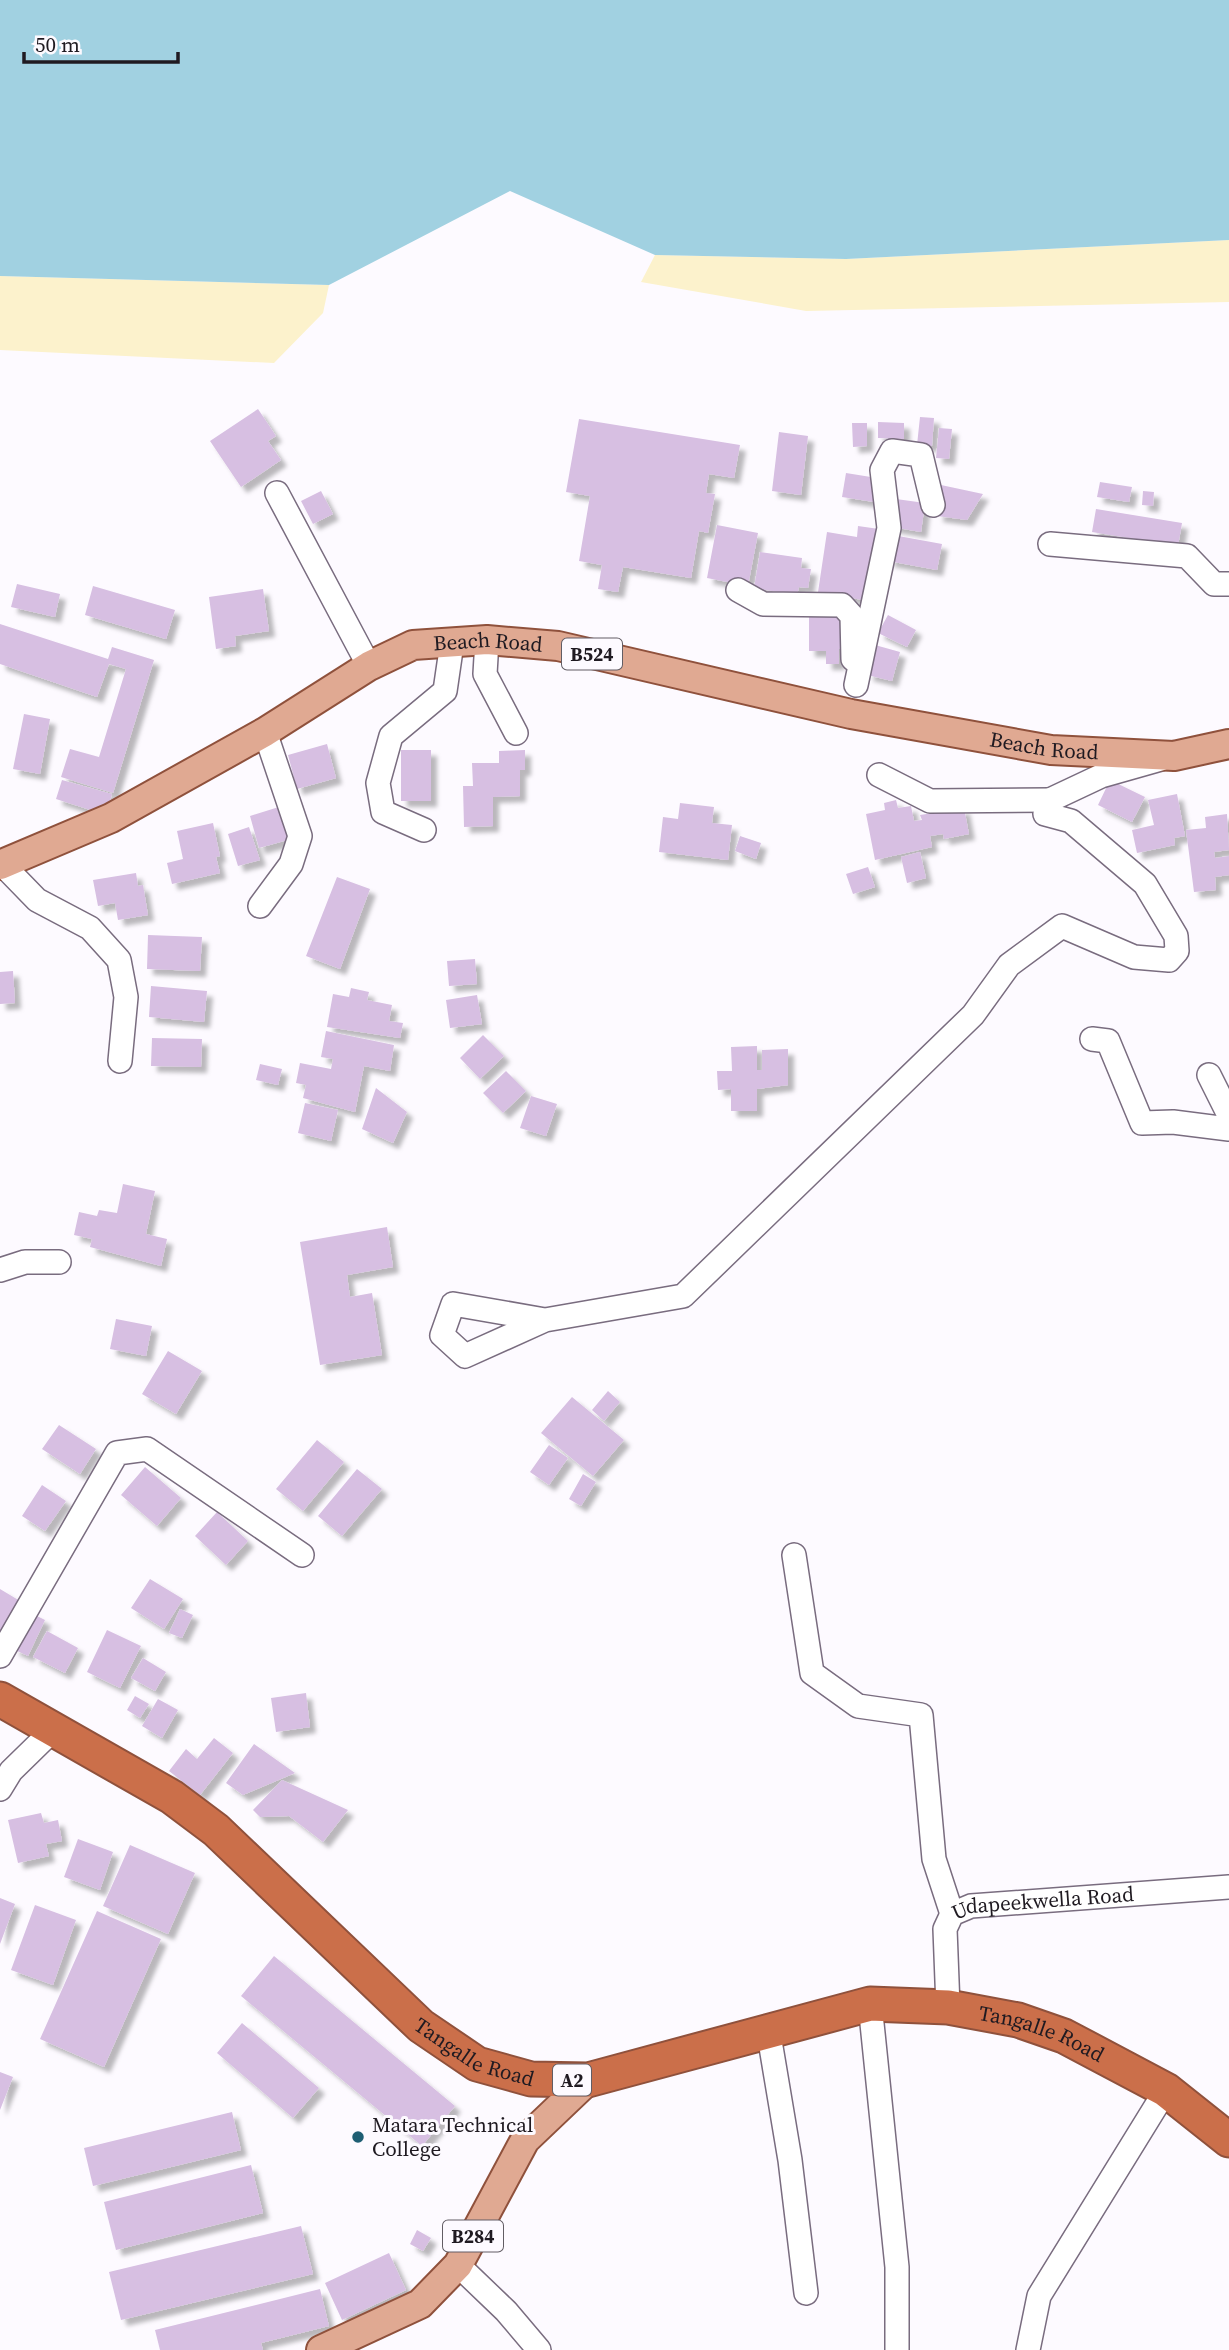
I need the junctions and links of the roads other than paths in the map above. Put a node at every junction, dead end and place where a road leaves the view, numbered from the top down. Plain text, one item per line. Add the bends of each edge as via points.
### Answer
1 (277, 493) dead end
2 (933, 505) dead end
3 (1049, 544) dead end
4 (1229, 584) edge
5 (738, 590) dead end
6 (487, 640) junction
7 (452, 643) junction
8 (369, 666) junction
9 (856, 685) junction
10 (851, 715) junction
11 (265, 732) junction
12 (516, 733) dead end
13 (1229, 744) edge
14 (1174, 756) junction
15 (879, 775) dead end
16 (1050, 800) junction
17 (424, 830) dead end
18 (1, 865) edge
19 (260, 906) dead end
20 (1092, 1039) dead end
21 (120, 1062) dead end
22 (1209, 1075) dead end
23 (1229, 1115) edge
24 (1229, 1129) edge
25 (59, 1262) dead end
26 (0, 1270) edge
27 (545, 1320) dead end
28 (302, 1555) dead end
29 (794, 1555) dead end
30 (0, 1656) edge
31 (0, 1699) edge
32 (54, 1729) junction
33 (0, 1789) edge
34 (1229, 1887) edge
35 (952, 1914) junction
36 (870, 2004) junction
37 (948, 2007) junction
38 (768, 2029) junction
39 (588, 2080) junction
40 (1166, 2091) junction
41 (1229, 2140) edge
42 (458, 2265) junction
43 (806, 2293) dead end
44 (321, 2350) edge
45 (539, 2350) edge
46 (897, 2350) edge
47 (1028, 2350) edge

1 - 8 street
2 - 9 street via 921,455 892,451 883,470 889,528
3 - 4 street via 1187,556 1214,584
5 - 9 street via 763,604 842,605 852,616
6 - 7 main road, Beach Road / B524
6 - 10 main road, Beach Road / B524 via 558,646
6 - 12 street via 485,674
7 - 8 main road, Beach Road / B524 via 413,646
7 - 17 street via 445,691 391,736 378,783 383,812
8 - 11 main road, Beach Road / B524
9 - 10 street
10 - 14 main road, Beach Road / B524 via 1051,750
11 - 18 main road, Beach Road / B524 via 111,818
11 - 19 street via 300,836 291,864
13 - 14 main road, Beach Road / B524
14 - 16 street via 1101,776
15 - 16 street via 930,802
16 - 27 street via 1045,814 1071,821 1145,884 1176,936 1177,951 1169,960 1134,957 1062,926 1009,964 973,1014 683,1296
18 - 21 street via 37,900 90,928 118,960 126,997
20 - 24 street via 1108,1041 1142,1123
22 - 23 street
25 - 26 street via 25,1262
28 - 30 street via 146,1449 117,1453
29 - 35 street via 812,1673 858,1706 921,1715 934,1860
31 - 32 highway, Tangalle Road / A2
32 - 33 street via 11,1771
32 - 39 highway, Tangalle Road / A2 via 172,1797 216,1830 421,2026 477,2064 531,2079
34 - 35 street, Udapeekwella Road via 971,1906
35 - 37 street, Udapeekwella Road via 945,1929
36 - 37 highway, Tangalle Road / A2
36 - 38 highway, Tangalle Road / A2
36 - 46 street via 897,2267
37 - 40 highway, Tangalle Road / A2 via 1018,2020 1063,2036
38 - 39 highway, Tangalle Road / A2
38 - 43 street
39 - 42 main road, B284 via 525,2140
40 - 41 highway, Tangalle Road / A2
40 - 47 street via 1039,2296
42 - 44 main road, B284 via 420,2304
42 - 45 street

